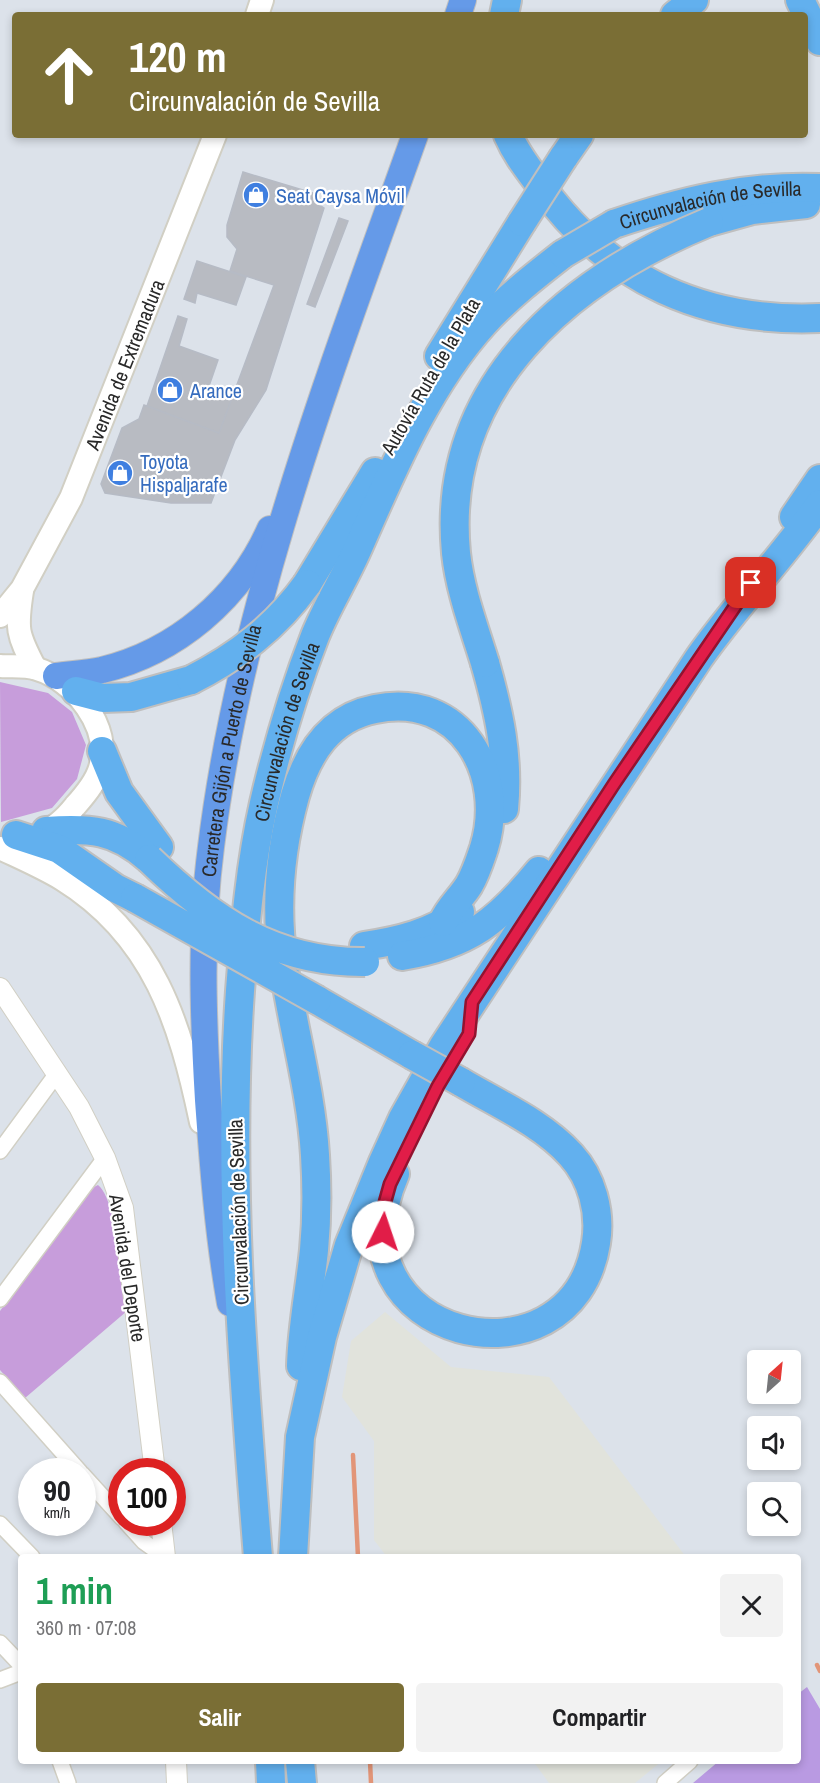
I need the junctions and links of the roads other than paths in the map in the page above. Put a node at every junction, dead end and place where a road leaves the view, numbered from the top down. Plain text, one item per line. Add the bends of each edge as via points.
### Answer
1 (694, 0) edge
2 (679, 12) edge
3 (808, 16) edge
4 (820, 41) edge
5 (214, 138) edge
6 (414, 138) edge
7 (509, 138) edge
8 (518, 138) edge
9 (571, 147) edge
10 (534, 177) junction
11 (820, 188) edge
12 (820, 203) edge
13 (820, 318) edge
14 (330, 372) junction
15 (820, 455) edge
16 (375, 472) junction
17 (820, 479) edge
18 (809, 508) edge
19 (22, 589) junction
20 (0, 616) edge
21 (316, 634) junction
22 (0, 666) edge
23 (55, 678) junction
24 (102, 751) junction
25 (614, 784) junction
26 (46, 831) junction
27 (5, 839) edge
28 (154, 853) junction
29 (443, 922) junction
30 (3, 1000) edge
31 (472, 1002) junction
32 (58, 1072) junction
33 (0, 1151) edge
34 (105, 1158) junction
35 (217, 1229) junction
36 (0, 1299) edge
37 (0, 1382) edge
38 (245, 1389) junction
39 (300, 1437) junction
40 (68, 1458) edge
41 (153, 1458) edge
42 (96, 1489) edge
43 (108, 1503) edge
44 (0, 1524) edge
45 (139, 1536) edge
46 (163, 1536) edge
47 (29, 1554) edge
48 (161, 1554) edge
49 (165, 1554) edge
50 (258, 1554) edge
51 (293, 1554) edge
52 (0, 1643) edge
53 (18, 1662) edge
54 (18, 1673) edge
55 (0, 1680) edge
56 (61, 1764) edge
57 (176, 1764) edge
58 (270, 1764) edge
59 (300, 1764) edge
60 (687, 1764) edge
61 (68, 1783) edge
62 (177, 1783) edge
63 (271, 1783) edge
64 (302, 1783) edge
65 (665, 1783) edge

1 - 2 highway
3 - 4 highway
5 - 19 main road, Avenida de Extremadura via 71,498
6 - 14 highway, Carretera Gijón a Puerto de Sevilla
7 - 10 highway via 521,162
8 - 10 highway
9 - 16 highway, Autovía Ruta de la Plata, bridge via 435,363
10 - 13 highway via 593,246 632,275 665,292 749,315
11 - 21 highway, Circunvalación de Sevilla, bridge via 732,191 692,199 614,224 563,254 508,299 445,377 411,435
12 - 29 highway, bridge via 752,210 709,222 638,255 555,315 494,384 465,446 458,487 456,556 500,720 506,794 499,838 485,879 459,914
14 - 23 highway via 264,543 224,600 187,631 149,652 101,670
14 - 35 highway, Carretera Gijón a Puerto de Sevilla via 256,614 226,748 210,849 202,998
15 - 18 highway via 811,470
16 - 21 highway, Autovía Ruta de la Plata via 341,552
16 - 23 highway, bridge via 307,584 269,629 230,659 191,680 131,697 103,698
17 - 18 highway
18 - 25 highway via 726,620
19 - 20 main road
19 - 23 main road via 19,637
21 - 38 highway, Circunvalación de Sevilla via 264,804 247,899 235,1075
22 - 23 main road
23 - 24 main road via 90,710
24 - 26 main road via 94,783 64,818
24 - 28 highway via 119,792
25 - 28 highway, bridge via 581,811 514,902 487,926 433,949 364,962 311,956 252,937 210,914
25 - 31 highway
26 - 27 main road
26 - 28 highway via 80,829 113,835
27 - 31 highway, bridge via 59,849 135,898 317,1000 412,1055 461,1082 534,1125 562,1146 586,1177 595,1202 598,1228 589,1270 576,1291 552,1314 529,1327 506,1333 458,1330 430,1317 401,1289 384,1247 382,1219 390,1184 438,1086 469,1034
27 - 35 main road via 82,894 122,930 150,967 173,1015 190,1072
28 - 29 highway via 219,902 259,925 305,941 364,946 397,941
29 - 39 highway via 470,884 489,829 489,779 482,762 463,734 437,716 380,708 352,716 319,741 305,767 288,821 280,876 282,959 315,1156 316,1228 301,1345
30 - 32 street, Avenida del Deporte
31 - 39 highway via 404,1118 364,1206 322,1337
32 - 33 street
32 - 34 street, Avenida del Deporte
34 - 36 street
34 - 41 street, Avenida del Deporte via 123,1208 127,1232
35 - 38 highway, Carretera Gijón a Puerto de Sevilla
37 - 40 street
38 - 50 highway, Circunvalación de Sevilla
39 - 51 highway
42 - 43 street
44 - 47 street
45 - 48 street
46 - 49 street
52 - 53 street
54 - 55 street
56 - 61 street
57 - 62 street
58 - 63 highway
59 - 64 highway
60 - 65 street

